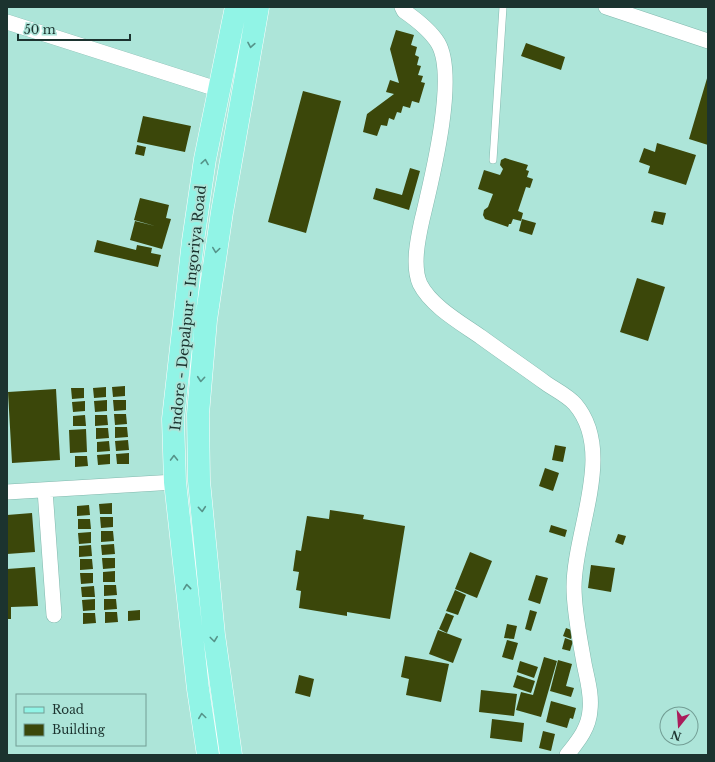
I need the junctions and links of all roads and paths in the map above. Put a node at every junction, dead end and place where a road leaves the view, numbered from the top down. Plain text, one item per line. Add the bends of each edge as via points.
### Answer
1 (236, 7) edge
2 (258, 7) edge
3 (402, 7) edge
4 (503, 7) edge
5 (606, 7) edge
6 (7, 22) edge
7 (708, 41) edge
8 (220, 90) junction
9 (493, 160) dead end
10 (174, 482) junction
11 (45, 490) junction
12 (7, 492) edge
13 (54, 614) dead end
14 (208, 755) edge
15 (231, 755) edge
16 (567, 755) edge

1 - 8 main road, Indore - Depalpur - Ingoriya Road
2 -> 15 main road, Indore - Depalpur - Ingoriya Road via 206,320 198,414 199,481 214,635
3 - 16 street via 431,33 444,57 444,114 418,237 416,260 420,283 439,308 574,403 590,428 594,448 593,474 578,542 574,587 591,708 589,721 582,735
4 - 9 lane
5 - 7 street
6 - 8 street
10 -> 8 main road, Indore - Depalpur - Ingoriya Road via 173,419 182,338 206,159
10 - 11 street
14 -> 10 main road, Indore - Depalpur - Ingoriya Road
11 - 12 street
11 - 13 street

